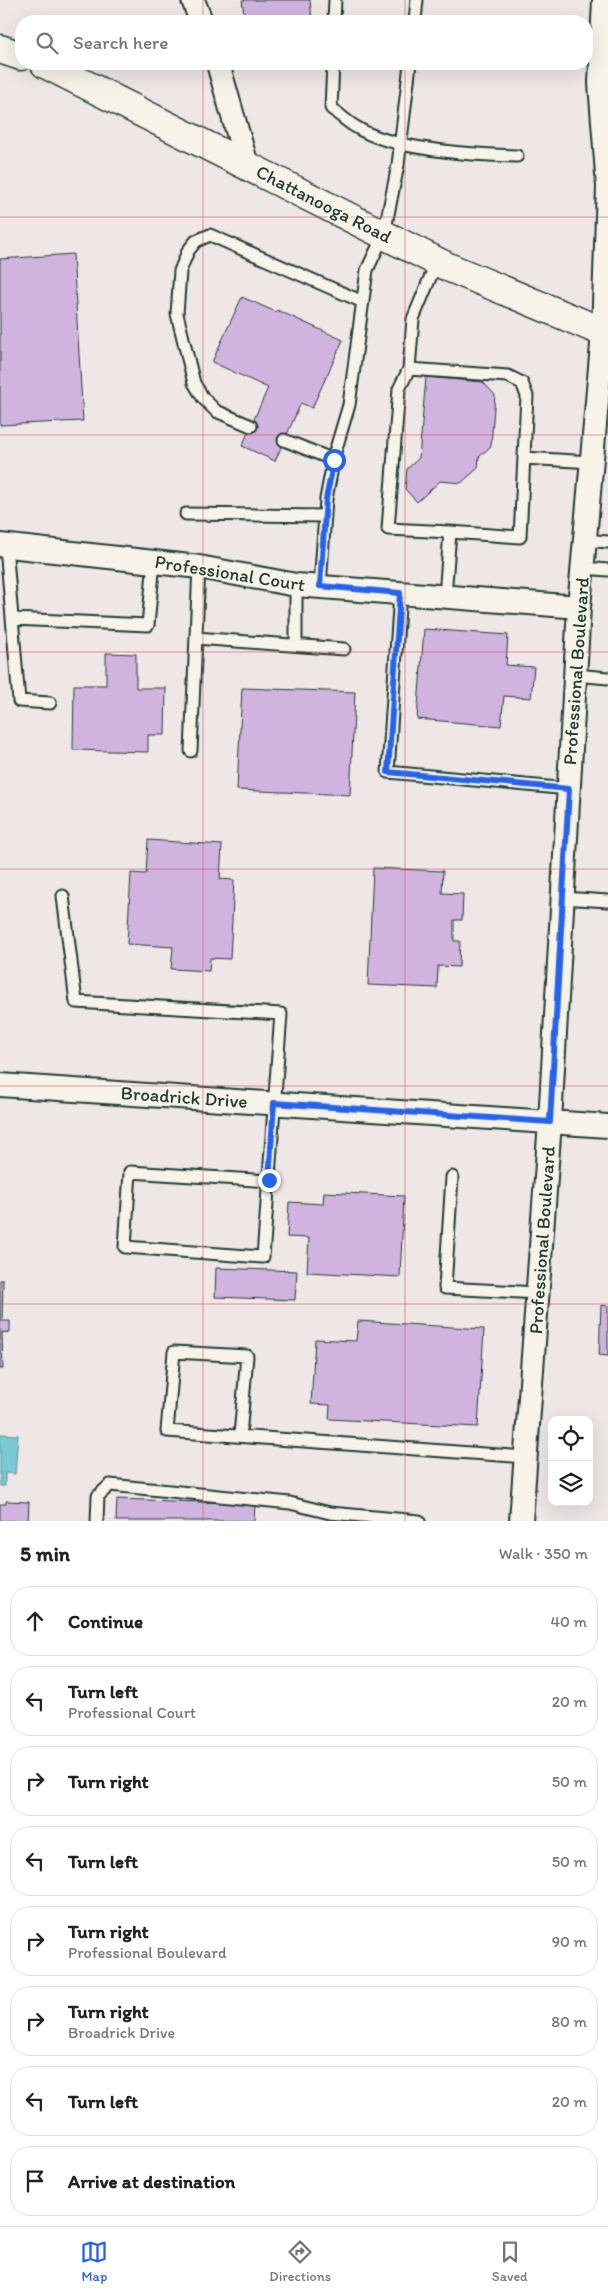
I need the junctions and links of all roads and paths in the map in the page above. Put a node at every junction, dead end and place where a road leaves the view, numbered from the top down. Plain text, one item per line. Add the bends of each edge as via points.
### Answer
1 (192, 0) edge
2 (335, 0) edge
3 (416, 0) edge
4 (604, 0) edge
5 (608, 1) edge
6 (198, 15) edge
7 (334, 15) edge
8 (415, 15) edge
9 (0, 49) edge
10 (15, 54) edge
11 (58, 70) edge
12 (220, 70) edge
13 (333, 70) edge
14 (409, 70) edge
15 (401, 145) junction
16 (517, 156) dead end
17 (247, 165) junction
18 (384, 234) junction
19 (437, 261) junction
20 (363, 302) junction
21 (606, 333) edge
22 (409, 369) junction
23 (251, 426) dead end
24 (284, 440) dead end
25 (524, 458) junction
26 (334, 460) junction
27 (592, 462) junction
28 (186, 514) dead end
29 (325, 516) junction
30 (450, 532) junction
31 (585, 540) junction
32 (608, 542) edge
33 (3, 546) edge
34 (154, 562) junction
35 (200, 567) junction
36 (583, 568) junction
37 (608, 570) edge
38 (296, 584) junction
39 (320, 586) junction
40 (400, 593) junction
41 (446, 596) junction
42 (580, 607) junction
43 (12, 619) junction
44 (196, 638) junction
45 (296, 645) junction
46 (344, 648) dead end
47 (576, 675) junction
48 (608, 678) edge
49 (50, 703) dead end
50 (191, 751) dead end
51 (569, 789) junction
52 (63, 896) dead end
53 (563, 898) junction
54 (608, 901) edge
55 (0, 1085) edge
56 (274, 1103) junction
57 (550, 1122) junction
58 (608, 1126) edge
59 (452, 1177) dead end
60 (269, 1180) junction
61 (538, 1293) junction
62 (240, 1436) junction
63 (526, 1457) junction
64 (97, 1521) edge
65 (420, 1521) edge
66 (521, 1521) edge

1 - 6 street
2 - 7 lane
3 - 8 lane
4 - 5 lane
4 - 21 street, Professional Boulevard via 600,83 608,187
9 - 10 main road
11 - 17 main road, Chattanooga Road
12 - 17 street
13 - 15 lane via 331,108 357,128
14 - 15 lane
15 - 16 lane
15 - 18 lane
17 - 18 main road, Chattanooga Road
18 - 19 main road, Chattanooga Road
18 - 20 lane via 367,270
19 - 21 main road, Chattanooga Road
19 - 22 lane via 413,319
20 - 23 lane via 210,234 196,240 180,271 177,314 194,383 216,411
20 - 26 lane via 350,405
21 - 27 street, Professional Boulevard
22 - 25 lane via 508,376 522,383 528,396
22 - 30 lane via 399,389 388,529
24 - 26 lane
25 - 27 lane
25 - 30 lane via 520,537
26 - 29 lane
27 - 31 street, Professional Boulevard
28 - 29 lane
29 - 39 lane
30 - 41 lane
31 - 32 lane
31 - 36 street, Professional Boulevard
33 - 34 street, Professional Court
33 - 43 lane
34 - 35 street, Professional Court
34 - 43 lane via 148,625
35 - 38 street, Professional Court
35 - 44 lane
36 - 37 lane
36 - 42 street, Professional Boulevard
38 - 39 street, Professional Court
38 - 45 lane
39 - 40 street, Professional Court
40 - 41 street, Professional Court
40 - 51 lane via 388,772
41 - 42 street, Professional Court
42 - 47 street, Professional Boulevard
43 - 49 lane via 19,701
44 - 45 lane
44 - 50 lane
45 - 46 lane
47 - 48 lane
47 - 51 street, Professional Boulevard
51 - 53 street, Professional Boulevard
52 - 56 lane via 76,1002 281,1014
53 - 54 lane
53 - 57 street, Professional Boulevard
55 - 56 street, Broadrick Drive
56 - 57 street, Broadrick Drive
56 - 60 lane
57 - 58 street, Broadrick Drive
57 - 61 street, Professional Boulevard
59 - 61 lane via 444,1288
60 - 60 lane via 263,1257 125,1248 130,1172
61 - 63 street, Professional Boulevard
62 - 62 lane via 167,1431 174,1352 247,1356
62 - 63 lane
63 - 66 street, Professional Boulevard
64 - 65 lane via 98,1496 110,1484 290,1503 330,1513

